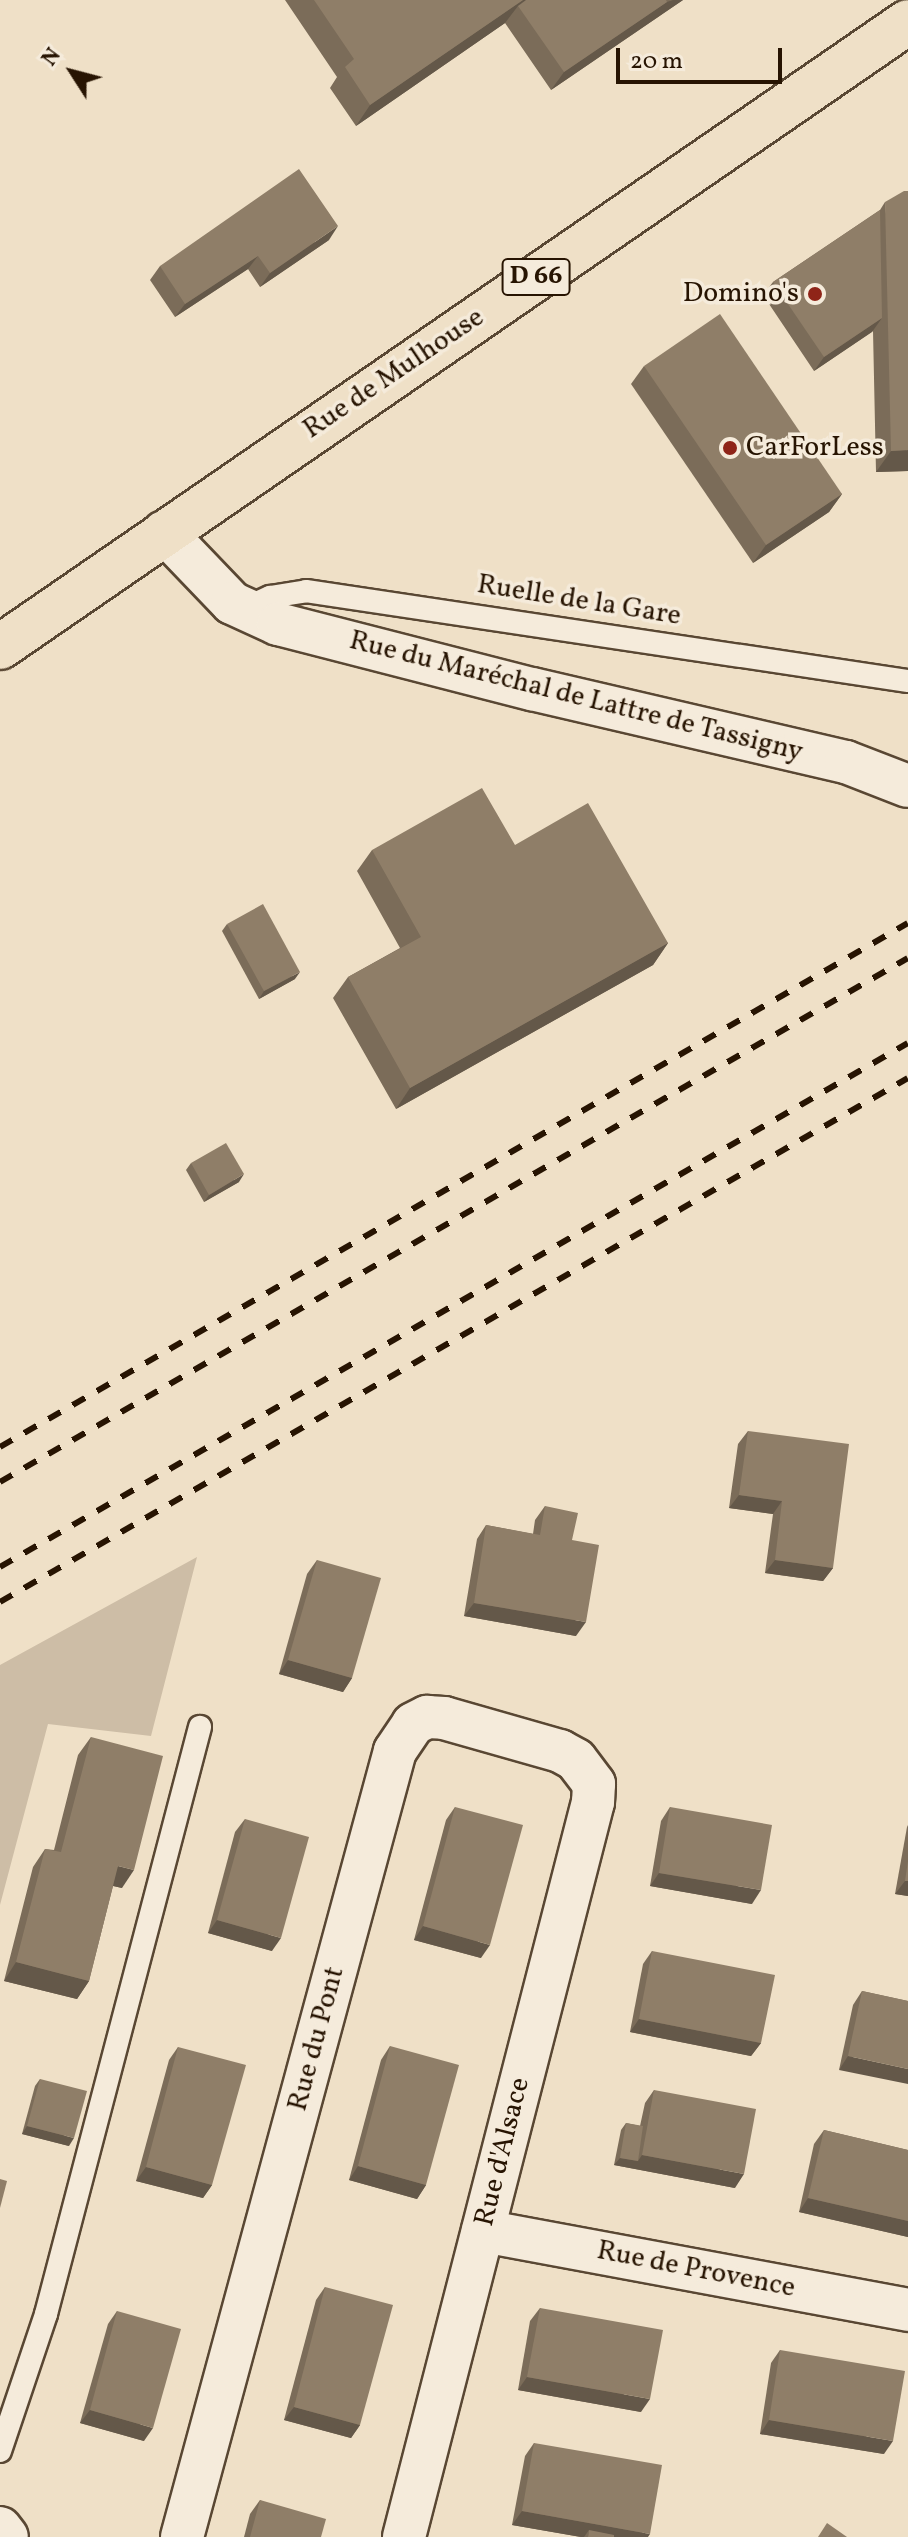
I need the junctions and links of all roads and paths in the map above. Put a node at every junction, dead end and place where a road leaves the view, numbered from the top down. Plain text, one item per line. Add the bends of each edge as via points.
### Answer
1 (908, 22) edge
2 (164, 532) junction
3 (243, 610) junction
4 (0, 647) edge
5 (908, 681) edge
6 (908, 786) edge
7 (200, 1727) dead end
8 (585, 1769) joint
9 (483, 2231) junction
10 (908, 2310) edge
11 (0, 2451) edge
12 (0, 2528) edge
13 (7, 2537) edge
14 (182, 2537) edge
15 (404, 2537) edge

1 - 2 main road, Rue de Mulhouse / D 66
2 - 3 street, Rue du Maréchal de Lattre de Tassigny via 218,591
2 - 4 main road, Rue de Mulhouse / D 66
3 - 5 lane, Ruelle de la Gare via 270,597 306,591
3 - 6 street, Rue du Maréchal de Lattre de Tassigny via 278,624 532,689 846,762
7 - 11 lane via 46,2314
8 - 9 street, Rue d'Alsace via 594,1784 593,1802
8 - 14 street, Rue du Pont via 560,1751 444,1718 427,1717 402,1737
9 - 10 street, Rue de Provence
9 - 15 street, Rue d'Alsace
12 - 13 street

